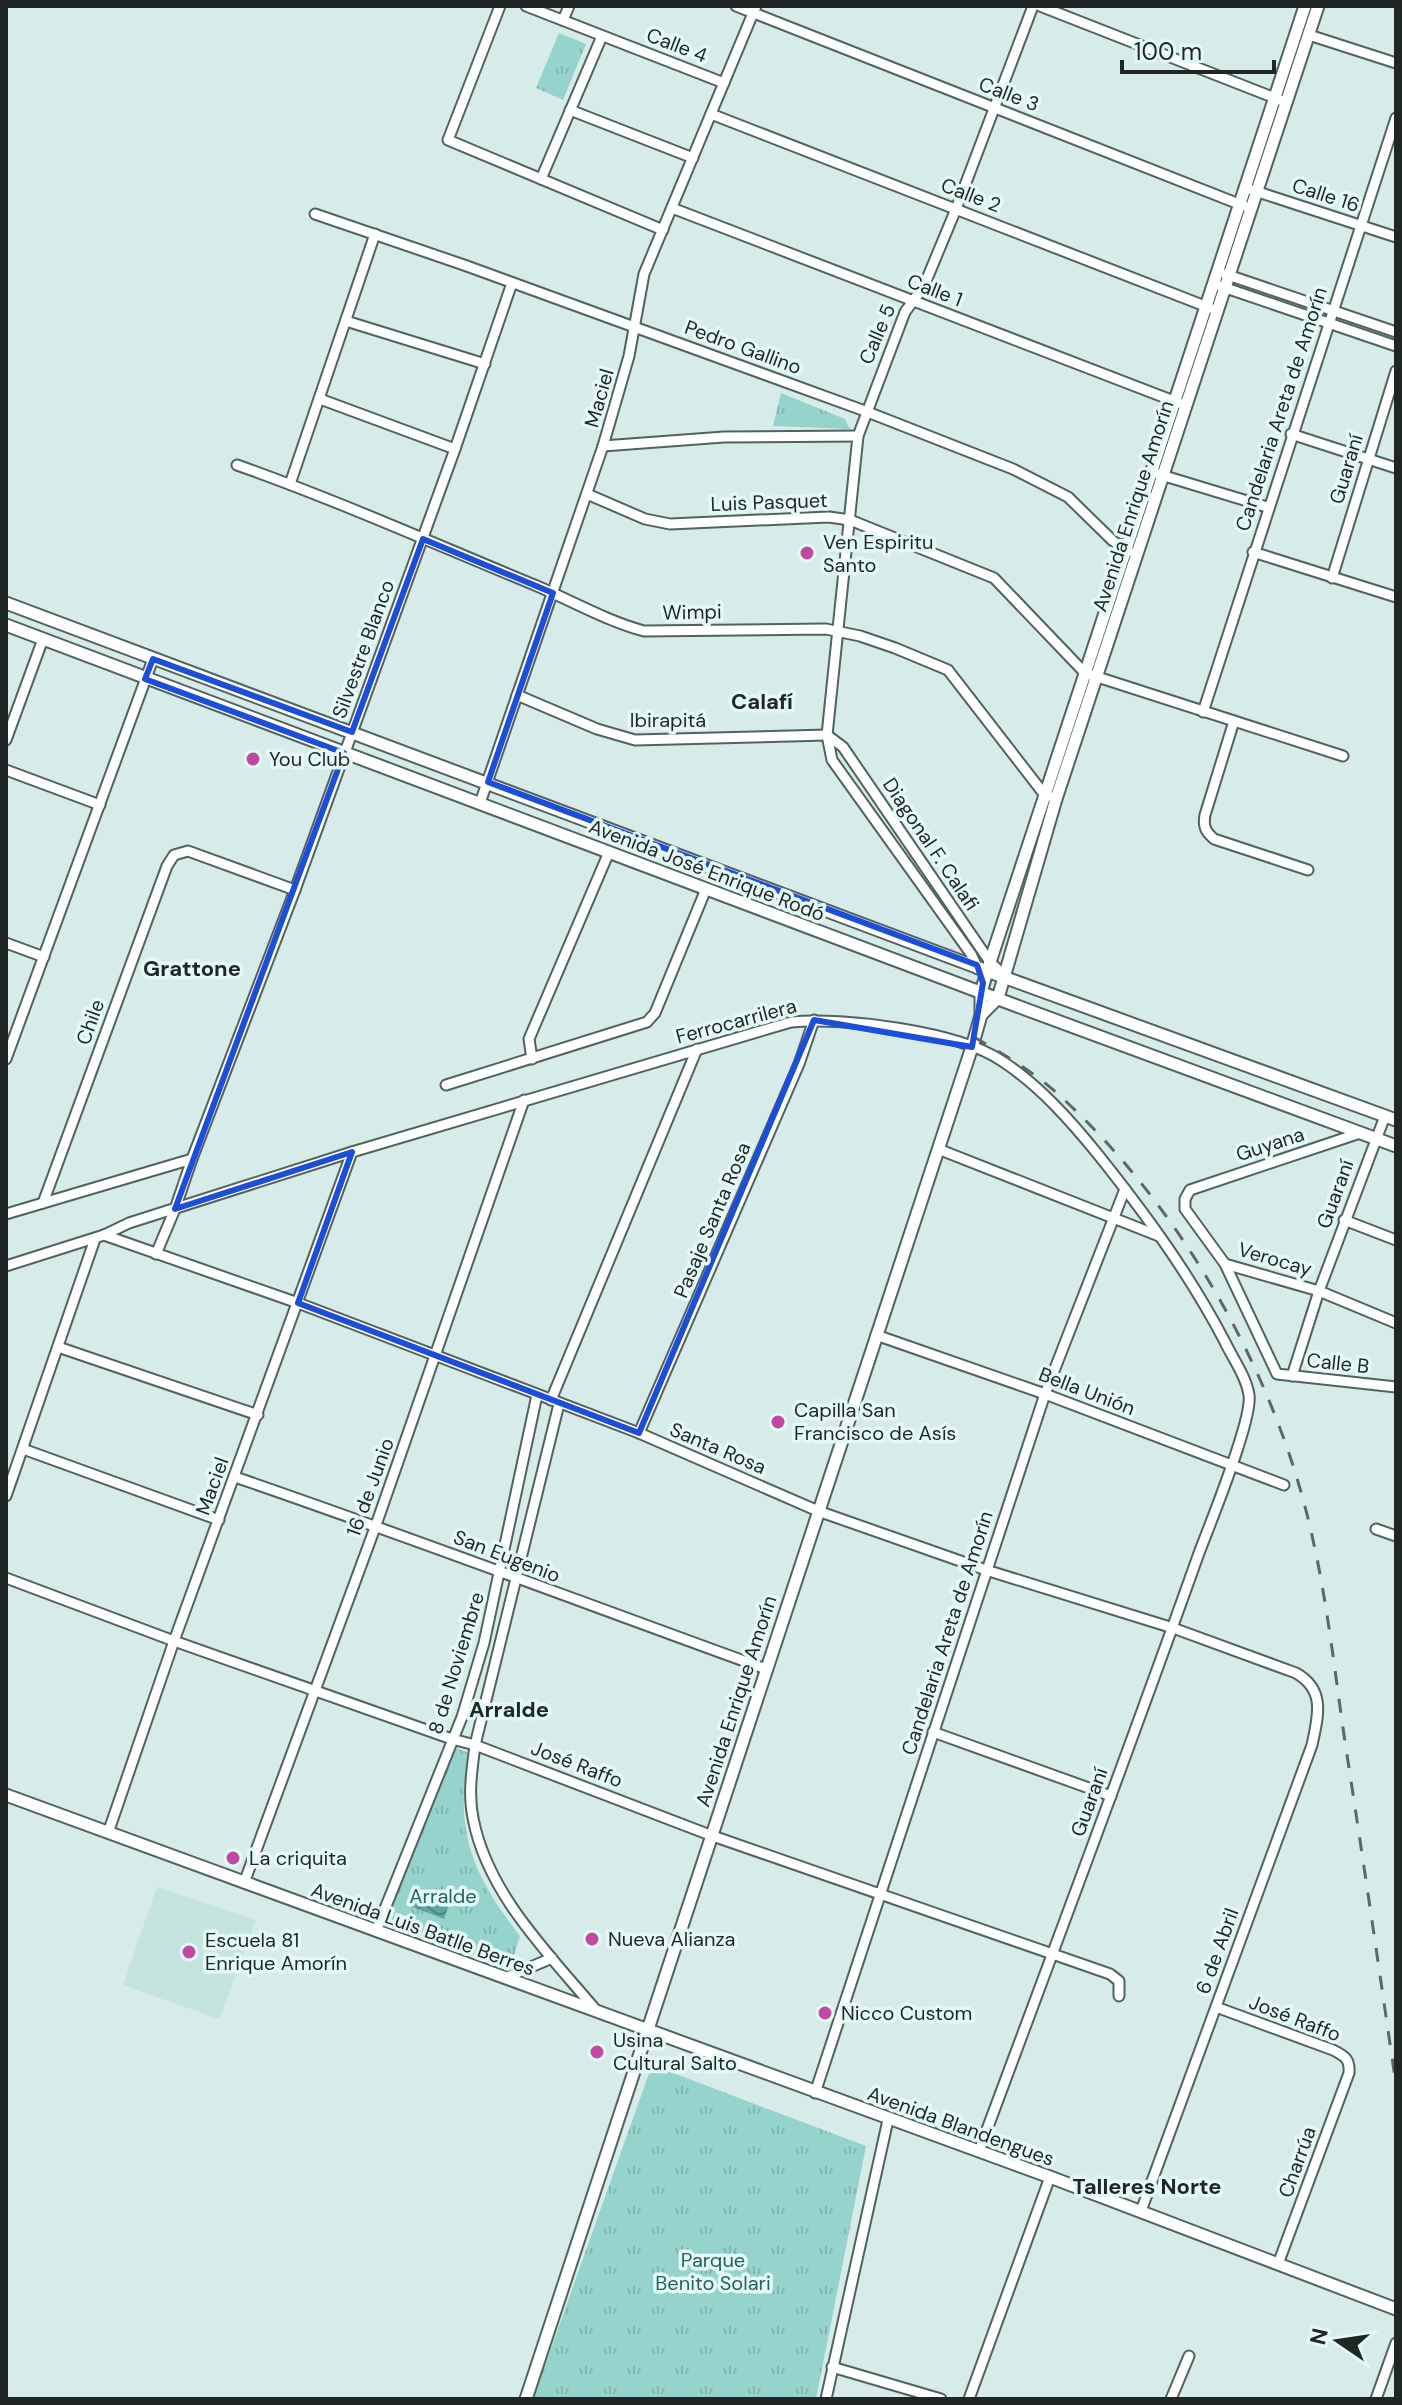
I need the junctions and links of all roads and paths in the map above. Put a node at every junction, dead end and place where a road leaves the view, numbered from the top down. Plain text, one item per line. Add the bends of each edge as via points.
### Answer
1 (500, 6) edge
2 (526, 6) edge
3 (569, 6) edge
4 (736, 6) edge
5 (1033, 6) edge
6 (1040, 6) edge
7 (1305, 6) edge
8 (1318, 6) edge
9 (755, 10) edge
10 (563, 20) junction
11 (1309, 35) junction
12 (602, 36) junction
13 (1396, 63) edge
14 (724, 83) junction
15 (1281, 101) junction
16 (993, 107) junction
17 (570, 110) junction
18 (711, 114) junction
19 (1396, 118) edge
20 (693, 158) junction
21 (541, 179) junction
22 (1251, 189) junction
23 (1245, 206) junction
24 (672, 208) junction
25 (956, 209) junction
26 (315, 214) dead end
27 (1360, 226) junction
28 (663, 230) junction
29 (375, 234) junction
30 (1396, 237) edge
31 (1223, 273) junction
32 (512, 283) junction
33 (1219, 286) junction
34 (912, 300) junction
35 (1211, 309) junction
36 (1332, 310) junction
37 (346, 321) junction
38 (1328, 323) junction
39 (635, 327) junction
40 (1396, 332) edge
41 (1396, 346) edge
42 (485, 364) junction
43 (1396, 371) edge
44 (320, 399) junction
45 (1180, 403) junction
46 (865, 411) junction
47 (1291, 434) junction
48 (858, 436) junction
49 (603, 446) junction
50 (455, 449) junction
51 (1368, 459) junction
52 (237, 465) dead end
53 (1396, 468) edge
54 (1157, 474) junction
55 (290, 484) junction
56 (587, 494) junction
57 (1267, 507) junction
58 (850, 520) junction
59 (423, 539) junction
60 (1130, 552) junction
61 (1253, 552) junction
62 (1332, 578) junction
63 (553, 593) junction
64 (1395, 598) edge
65 (6, 603) edge
66 (6, 625) edge
67 (838, 631) junction
68 (43, 639) junction
69 (153, 659) junction
70 (1090, 676) junction
71 (145, 679) junction
72 (517, 695) junction
73 (1203, 712) junction
74 (1234, 721) junction
75 (352, 732) junction
76 (827, 735) junction
77 (6, 740) edge
78 (344, 753) junction
79 (1343, 756) dead end
80 (6, 770) edge
81 (488, 782) junction
82 (1050, 796) junction
83 (480, 803) junction
84 (100, 805) junction
85 (609, 852) junction
86 (1308, 870) dead end
87 (706, 889) junction
88 (295, 890) junction
89 (6, 943) edge
90 (44, 957) junction
91 (985, 966) junction
92 (1004, 975) junction
93 (982, 988) junction
94 (998, 998) junction
95 (981, 1015) junction
96 (814, 1020) junction
97 (972, 1047) junction
98 (697, 1049) junction
99 (6, 1059) edge
100 (532, 1059) junction
101 (446, 1085) dead end
102 (524, 1100) junction
103 (1390, 1118) edge
104 (1360, 1133) junction
105 (1375, 1139) junction
106 (1396, 1146) edge
107 (938, 1149) junction
108 (352, 1152) junction
109 (192, 1159) junction
110 (1125, 1189) junction
111 (1190, 1190) joint
112 (43, 1203) junction
113 (175, 1209) junction
114 (6, 1214) edge
115 (1115, 1219) junction
116 (1344, 1220) junction
117 (99, 1237) junction
118 (1163, 1237) junction
119 (1396, 1240) edge
120 (156, 1254) junction
121 (1225, 1264) junction
122 (6, 1266) edge
123 (1319, 1291) junction
124 (298, 1303) junction
125 (1396, 1323) edge
126 (876, 1335) junction
127 (58, 1347) junction
128 (435, 1355) junction
129 (1292, 1376) junction
130 (1396, 1387) edge
131 (1045, 1394) junction
132 (537, 1395) junction
133 (555, 1402) junction
134 (258, 1415) junction
135 (639, 1433) junction
136 (23, 1449) junction
137 (1231, 1465) junction
138 (235, 1477) junction
139 (1284, 1485) dead end
140 (6, 1496) edge
141 (818, 1511) junction
142 (219, 1520) junction
143 (376, 1525) junction
144 (1376, 1529) dead end
145 (1396, 1536) edge
146 (986, 1570) junction
147 (500, 1573) junction
148 (6, 1578) edge
149 (515, 1579) junction
150 (1173, 1628) junction
151 (174, 1641) junction
152 (766, 1669) junction
153 (314, 1689) junction
154 (1318, 1701) joint
155 (933, 1732) junction
156 (452, 1739) junction
157 (475, 1745) junction
158 (6, 1795) edge
159 (1111, 1796) junction
160 (108, 1833) junction
161 (710, 1835) junction
162 (244, 1883) junction
163 (879, 1894) junction
164 (376, 1931) junction
165 (1052, 1953) junction
166 (552, 1958) junction
167 (505, 1978) junction
168 (1119, 1996) dead end
169 (1216, 2007) junction
170 (597, 2012) junction
171 (647, 2031) junction
172 (1349, 2073) joint
173 (815, 2093) junction
174 (888, 2120) junction
175 (979, 2151) junction
176 (1050, 2177) junction
177 (1141, 2211) junction
178 (1278, 2264) junction
179 (1396, 2309) edge
180 (1396, 2343) edge
181 (1189, 2356) dead end
182 (832, 2367) junction
183 (526, 2399) edge
184 (826, 2399) edge
185 (941, 2399) edge
186 (969, 2399) edge
187 (1171, 2399) edge
188 (1376, 2399) edge

1 - 21 street via 448,140
2 - 10 street, Calle 4
3 - 10 street
4 - 9 street
5 - 16 street, Calle 5
6 - 15 street
7 - 15 street, Avenida Enrique Amorín
8 - 11 street, Avenida Enrique Amorín
9 - 14 street, Maciel
9 - 16 street, Calle 3
10 - 12 street, Calle 4
11 - 13 street
11 - 15 street, Avenida Enrique Amorín
12 - 14 street, Calle 4
12 - 17 street
14 - 18 street, Maciel
15 - 22 street, Avenida Enrique Amorín
16 - 23 street, Calle 3
16 - 25 street, Calle 5
17 - 20 street
17 - 21 street
18 - 20 street, Maciel
18 - 25 street, Calle 2
19 - 27 street, Candelaria Areta de Amorín
20 - 24 street, Maciel
21 - 28 street
22 - 23 street, Avenida Enrique Amorín
22 - 27 street, Calle 16
23 - 31 street, Avenida Enrique Amorín
24 - 28 street, Maciel
24 - 34 street, Calle 1
25 - 34 street, Calle 5 via 924,286
25 - 35 street, Calle 2
26 - 29 street, Pedro Gallino
27 - 30 street, Calle 16
27 - 36 street, Candelaria Areta de Amorín
28 - 39 street, Maciel via 644,274
29 - 32 street, Pedro Gallino
29 - 37 street
31 - 33 street, Avenida Enrique Amorín
31 - 36 street
32 - 39 street, Pedro Gallino
32 - 42 street, Silvestre Blanco
33 - 35 street, Avenida Enrique Amorín
33 - 38 street
34 - 45 street, Calle 1
34 - 46 street, Calle 5
35 - 45 street, Avenida Enrique Amorín
36 - 38 street, Candelaria Areta de Amorín
36 - 40 street
37 - 42 street
37 - 44 street
38 - 41 street
38 - 47 street, Candelaria Areta de Amorín
39 - 46 street, Pedro Gallino
39 - 49 street, Maciel
42 - 50 street, Silvestre Blanco
43 - 51 street, Guaraní
44 - 50 street
44 - 55 street
45 - 54 street, Avenida Enrique Amorín
46 - 48 street, Diagonal F. Calafi
46 - 60 street, Pedro Gallino via 1051,486
47 - 51 street
47 - 57 street, Candelaria Areta de Amorín
48 - 49 street via 724,437
48 - 58 street, Diagonal F. Calafi
49 - 56 street, Maciel
50 - 59 street, Silvestre Blanco
51 - 53 street
51 - 62 street, Guaraní
52 - 55 street, Wimpi
54 - 57 street
54 - 60 street, Avenida Enrique Amorín
55 - 59 street, Wimpi
56 - 58 street, Luis Pasquet via 670,524
56 - 63 street, Maciel
57 - 61 street, Candelaria Areta de Amorín
58 - 67 street, Diagonal F. Calafi
58 - 70 street, Luis Pasquet via 994,578
59 - 63 street, Wimpi
59 - 75 street, Silvestre Blanco
60 - 70 street, Avenida Enrique Amorín
61 - 62 street
61 - 73 street, Candelaria Areta de Amorín
62 - 64 street
63 - 67 street, Wimpi via 644,631
63 - 72 street, Maciel
65 - 69 street, Avenida José Enrique Rodó
66 - 68 street, Avenida José Enrique Rodó
67 - 76 street, Diagonal F. Calafi
67 - 82 street, Wimpi via 948,670
68 - 71 street, Avenida José Enrique Rodó
68 - 77 street
69 - 71 street
69 - 75 street, Avenida José Enrique Rodó
70 - 73 street
70 - 82 street, Avenida Enrique Amorín
71 - 78 street, Avenida José Enrique Rodó
71 - 84 street
72 - 76 street, Ibirapitá via 623,738
72 - 81 street, Maciel
73 - 74 street
74 - 79 street
74 - 86 street via 1205,815 1207,833
75 - 78 street, Silvestre Blanco
75 - 81 street, Avenida José Enrique Rodó
76 - 91 street, Diagonal F. Calafi via 843,747
76 - 91 street, Diagonal F. Calafi via 832,760
78 - 83 street, Avenida José Enrique Rodó
78 - 88 street, Silvestre Blanco
80 - 84 street
81 - 83 street, Maciel
81 - 91 street, Avenida José Enrique Rodó
82 - 91 street, Avenida Enrique Amorín
82 - 92 street, Avenida Enrique Amorín
83 - 85 street, Avenida José Enrique Rodó
84 - 90 street
85 - 87 street, Avenida José Enrique Rodó
85 - 100 street via 529,1039
87 - 93 street, Avenida José Enrique Rodó
87 - 100 street via 647,1022
88 - 109 street, Silvestre Blanco
88 - 112 street, Chile via 188,851 174,855
89 - 90 street
90 - 99 street
91 - 92 street, Avenida José Enrique Rodó
91 - 93 street, Avenida Enrique Amorín
92 - 94 street, Avenida Enrique Amorín
92 - 103 street, Avenida José Enrique Rodó
93 - 94 street, Avenida José Enrique Rodó
93 - 95 street, Avenida Enrique Amorín
94 - 95 street, Avenida Enrique Amorín
94 - 104 street, Avenida José Enrique Rodó
95 - 97 street, Avenida Enrique Amorín
96 - 97 street, Ferrocarrilera via 870,1025
96 - 98 street, Ferrocarrilera
96 - 135 street, Pasaje Santa Rosa
97 - 107 street, Avenida Enrique Amorín
97 - 110 street, Ferrocarrilera via 1002,1061 1031,1084 1075,1125
98 - 102 street, Ferrocarrilera
98 - 133 street, 8 de Noviembre
100 - 101 street
102 - 108 street, Ferrocarrilera
102 - 128 street, 16 de Junio
103 - 105 street, Guaraní
104 - 105 street, Avenida José Enrique Rodó
104 - 111 street, Guyana
105 - 106 street, Avenida José Enrique Rodó
105 - 116 street, Guaraní
107 - 115 street
107 - 126 street, Avenida Enrique Amorín
108 - 113 street, Ferrocarrilera
108 - 124 street, Maciel
109 - 112 street
109 - 113 street, Silvestre Blanco
110 - 115 street, Candelaria Areta de Amorín
110 - 118 street, Ferrocarrilera
111 - 121 street, Verocay via 1185,1209
112 - 114 street
113 - 117 street, Ferrocarrilera
113 - 120 street, Silvestre Blanco
115 - 118 street
115 - 131 street, Candelaria Areta de Amorín
116 - 119 street
116 - 123 street, Guaraní
117 - 120 street, Santa Rosa
117 - 122 street, Ferrocarrilera
117 - 127 street
118 - 137 street, Ferrocarrilera via 1203,1301 1250,1397
120 - 124 street, Santa Rosa
121 - 123 street, Verocay
121 - 129 street, Calle B via 1277,1374
123 - 125 street, Verocay
123 - 129 street, Guaraní
124 - 128 street, Santa Rosa
124 - 134 street, Maciel
126 - 131 street, Bella Unión
126 - 141 street, Avenida Enrique Amorín
127 - 134 street
127 - 136 street
128 - 132 street, Santa Rosa
128 - 143 street, 16 de Junio
129 - 130 street, Calle B
131 - 137 street, Bella Unión
131 - 146 street, Candelaria Areta de Amorín
132 - 133 street, Santa Rosa
132 - 147 street, 8 de Noviembre
133 - 135 street, Santa Rosa
133 - 149 street, 8 de Noviembre
134 - 138 street, Maciel
135 - 141 street, Santa Rosa
136 - 140 street
136 - 142 street
137 - 139 street, Bella Unión
137 - 150 street, Guaraní
138 - 142 street, Maciel
138 - 143 street, San Eugenio
141 - 146 street, Santa Rosa
141 - 152 street, Avenida Enrique Amorín
142 - 151 street, Maciel
143 - 147 street, San Eugenio
143 - 153 street, 16 de Junio
144 - 145 street
146 - 150 street, Santa Rosa
146 - 155 street, Candelaria Areta de Amorín
147 - 149 street, San Eugenio
147 - 156 street, 8 de Noviembre via 484,1643
148 - 151 street, José Raffo
149 - 152 street, San Eugenio
149 - 157 street, 8 de Noviembre
150 - 154 street, Santa Rosa via 1296,1673 1309,1680
150 - 159 street, Guaraní
151 - 153 street, José Raffo
151 - 160 street, Maciel
152 - 161 street, Avenida Enrique Amorín
153 - 156 street, José Raffo
153 - 162 street, 16 de Junio
154 - 169 street, 6 de Abril via 1312,1745
155 - 159 street
155 - 163 street, Candelaria Areta de Amorín
156 - 157 street, José Raffo
156 - 164 street, 8 de Noviembre
157 - 161 street, José Raffo
157 - 166 street, 8 de Noviembre via 472,1818 483,1851 503,1893
158 - 160 street, Avenida Luis Batlle Berres
159 - 165 street, Guaraní
160 - 162 street, Avenida Luis Batlle Berres
161 - 163 street, José Raffo
161 - 171 street, Avenida Enrique Amorín
162 - 164 street, Avenida Luis Batlle Berres
163 - 165 street, José Raffo
163 - 173 street, Candelaria Areta de Amorín
164 - 167 street, Avenida Luis Batlle Berres
165 - 168 street, José Raffo via 1110,1974 1119,1981
165 - 175 street, Guaraní
166 - 167 street
166 - 170 street, 8 de Noviembre
167 - 170 street, Avenida Luis Batlle Berres
169 - 172 street, José Raffo via 1343,2055
169 - 177 street, 6 de Abril
170 - 171 street, Avenida Luis Batlle Berres
171 - 173 street, Avenida Blandengues
171 - 183 street, Avenida Enrique Amorín
172 - 178 street, Charrúa
173 - 174 street, Avenida Blandengues
174 - 175 street, Avenida Blandengues
174 - 182 street
175 - 176 street, Avenida Blandengues
176 - 177 street, Avenida Blandengues
176 - 186 street
177 - 178 street, Avenida Blandengues
178 - 179 street, Avenida Blandengues
180 - 188 street
181 - 187 street
182 - 184 street
182 - 185 street

